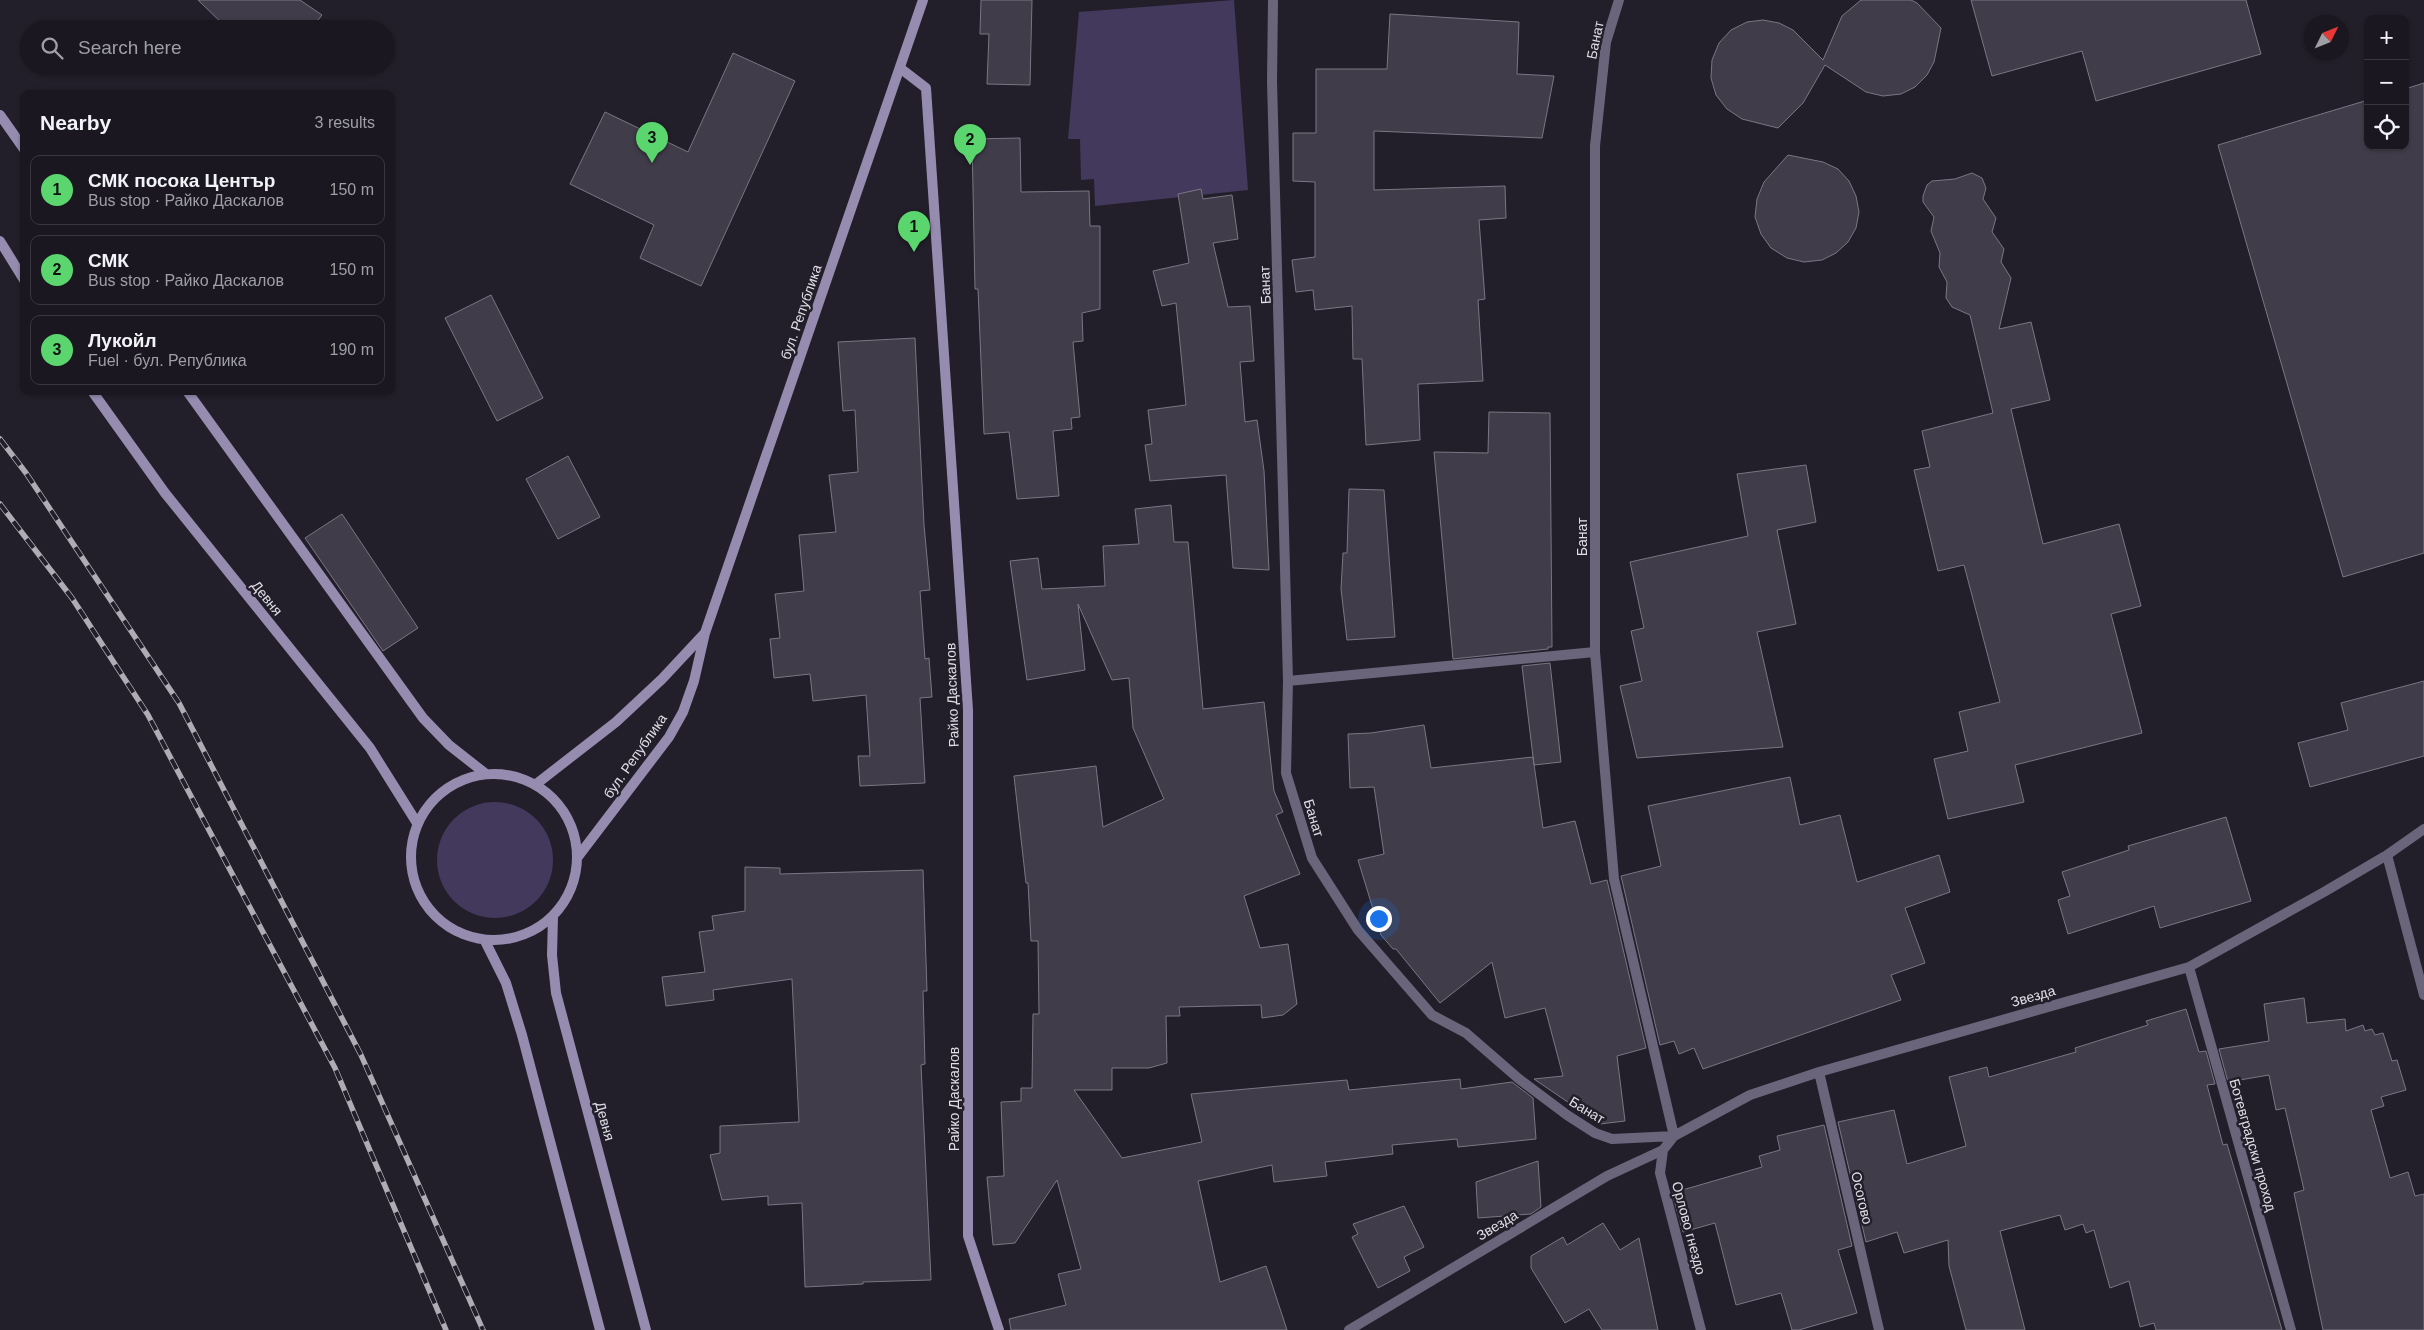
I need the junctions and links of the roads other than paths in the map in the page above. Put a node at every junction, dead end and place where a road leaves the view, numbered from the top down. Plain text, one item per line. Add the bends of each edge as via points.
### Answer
1 (923, 0) edge
2 (1273, 0) edge
3 (1619, 0) edge
4 (900, 68) junction
5 (0, 115) edge
6 (20, 143) edge
7 (0, 241) edge
8 (20, 274) edge
9 (95, 395) edge
10 (190, 395) edge
11 (705, 634) junction
12 (1595, 652) junction
13 (1288, 681) junction
14 (486, 774) junction
15 (535, 785) junction
16 (417, 823) junction
17 (2424, 829) edge
18 (2387, 855) junction
19 (578, 858) junction
20 (553, 917) junction
21 (485, 941) junction
22 (2189, 967) junction
23 (2424, 995) edge
24 (1819, 1072) junction
25 (1674, 1136) junction
26 (1663, 1150) junction
27 (600, 1330) edge
28 (646, 1330) edge
29 (999, 1330) edge
30 (1349, 1330) edge
31 (1701, 1330) edge
32 (1879, 1330) edge
33 (2291, 1330) edge

1 - 4 main road, бул. Република
2 - 13 street, Банат via 1272,81
3 - 12 street, Банат via 1606,42 1595,146
4 - 11 main road, бул. Република
4 - 29 main road, Райко Даскалов via 926,88 968,710 968,1236
5 - 6 main road
7 - 8 main road
9 - 16 main road, Девня via 161,488 370,748
10 - 14 main road via 423,718 449,745
11 - 15 main road, бул. Република via 616,722
11 - 19 main road, бул. Република via 694,681 683,712 669,737
12 - 13 street
12 - 25 street, Банат via 1614,879
13 - 25 street, Банат via 1286,772 1312,858 1358,930 1432,1015 1466,1033 1567,1115 1595,1133 1612,1139
14 - 15 main road via 511,776
14 - 16 main road via 458,782 434,799
15 - 19 main road via 558,804 573,829
16 - 21 main road via 410,854 418,892 430,912 455,932
17 - 18 street, Звезда
18 - 22 street, Звезда
18 - 23 street
19 - 20 main road via 570,894
20 - 21 main road via 533,932 510,940
20 - 28 main road, Девня via 556,993
21 - 27 main road via 506,983 522,1035
22 - 24 street, Звезда
22 - 33 street, Ботевградски проход
24 - 25 street, Звезда via 1750,1095
24 - 32 street, Осогово
25 - 26 street
26 - 30 street, Звезда via 1607,1176
26 - 31 street, Орлово гнездо via 1660,1173

